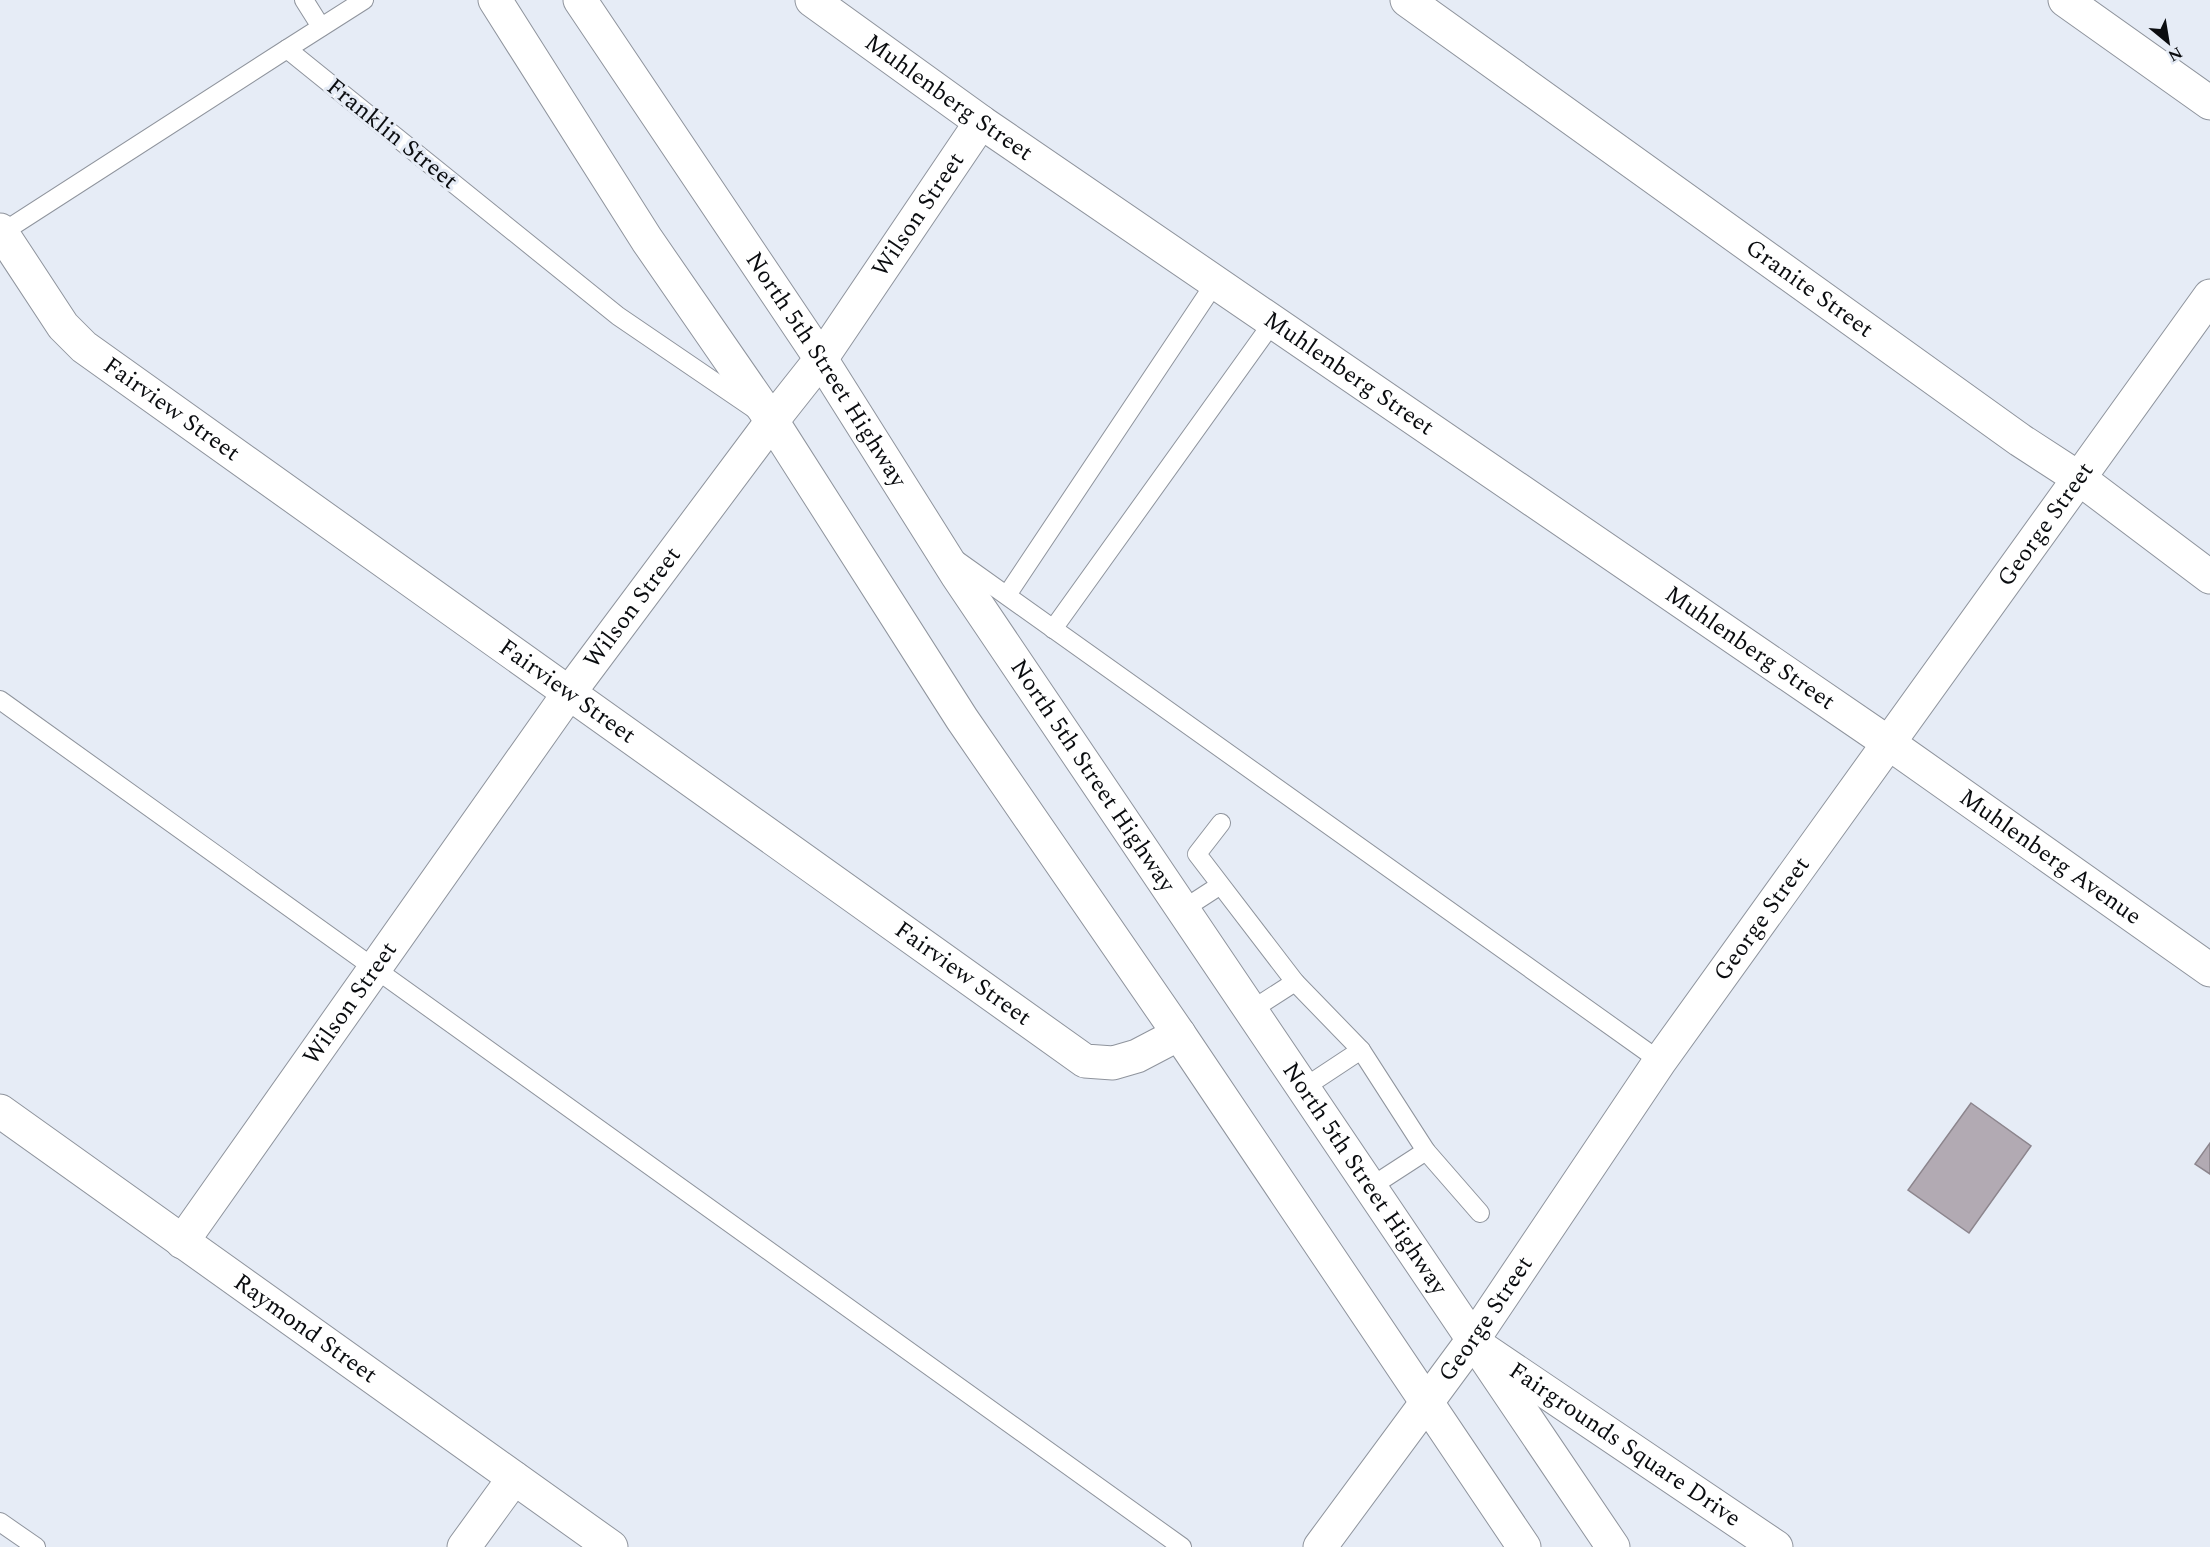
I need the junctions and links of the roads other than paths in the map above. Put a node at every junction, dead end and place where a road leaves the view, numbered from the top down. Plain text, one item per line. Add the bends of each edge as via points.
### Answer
1 (304, 0) edge
2 (364, 0) edge
3 (495, 0) edge
4 (580, 0) edge
5 (812, 0) edge
6 (1407, 0) edge
7 (2065, 0) edge
8 (321, 27) junction
9 (287, 49) junction
10 (2210, 103) edge
11 (981, 122) junction
12 (0, 232) edge
13 (1215, 283) junction
14 (2210, 296) edge
15 (1273, 322) junction
16 (821, 359) junction
17 (772, 421) junction
18 (2079, 479) junction
19 (939, 547) junction
20 (2210, 577) edge
21 (1007, 595) junction
22 (1053, 629) junction
23 (569, 693) junction
24 (0, 700) edge
25 (1890, 744) junction
26 (1221, 823) dead end
27 (1219, 886) junction
28 (1182, 910) junction
29 (376, 966) junction
30 (2210, 970) edge
31 (1295, 982) junction
32 (1250, 1011) junction
33 (1179, 1034) junction
34 (1361, 1050) junction
35 (1660, 1061) junction
36 (1302, 1089) junction
37 (0, 1111) edge
38 (1426, 1151) junction
39 (1370, 1188) junction
40 (1480, 1213) dead end
41 (182, 1242) junction
42 (1472, 1341) junction
43 (1427, 1402) junction
44 (514, 1478) junction
45 (0, 1522) edge
46 (1174, 1545) edge
47 (36, 1547) edge
48 (464, 1547) edge
49 (611, 1547) edge
50 (1320, 1547) edge
51 (1524, 1547) edge
52 (1612, 1547) edge
53 (1776, 1547) edge

1 - 8 lane
2 - 8 lane
3 - 17 street via 647,240
4 - 16 street, North 5th Street Highway
5 - 11 street, Muhlenberg Street
6 - 18 street, Granite Street
7 - 10 street
8 - 9 lane
9 - 12 lane
9 - 17 lane, Franklin Street via 618,316
11 - 13 street, Muhlenberg Street
11 - 16 street, Wilson Street
12 - 23 street, Fairview Street via 63,326 84,346
13 - 15 street, Muhlenberg Street
13 - 21 lane
14 - 18 street, George Street
15 - 22 lane
15 - 25 street, Muhlenberg Street
16 - 17 street, Wilson Street
16 - 19 street, North 5th Street Highway
17 - 23 street, Wilson Street
17 - 33 street via 962,719
18 - 20 street, Granite Street
18 - 25 street, George Street
19 - 21 lane
19 - 28 street, North 5th Street Highway
21 - 22 lane
22 - 35 lane
23 - 29 street, Wilson Street
23 - 33 street, Fairview Street via 1084,1061 1113,1064
24 - 29 lane
25 - 30 street, Muhlenberg Avenue
25 - 35 street, George Street
26 - 27 lane via 1197,854
27 - 28 lane
27 - 31 lane
28 - 32 street, North 5th Street Highway
29 - 41 street, Wilson Street
29 - 46 lane
31 - 32 lane
31 - 34 lane
32 - 36 street, North 5th Street Highway
33 - 43 street
34 - 36 lane
34 - 38 lane
35 - 42 street, George Street
36 - 39 street, North 5th Street Highway
37 - 41 street, Raymond Street
38 - 39 lane
38 - 40 lane
39 - 42 street, North 5th Street Highway
41 - 44 street, Raymond Street
42 - 43 street, George Street
42 - 52 street, North 5th Street Highway
42 - 53 street, Fairgrounds Square Drive
43 - 50 street, George Street
43 - 51 street
44 - 48 street
44 - 49 street, Raymond Street
45 - 47 lane

